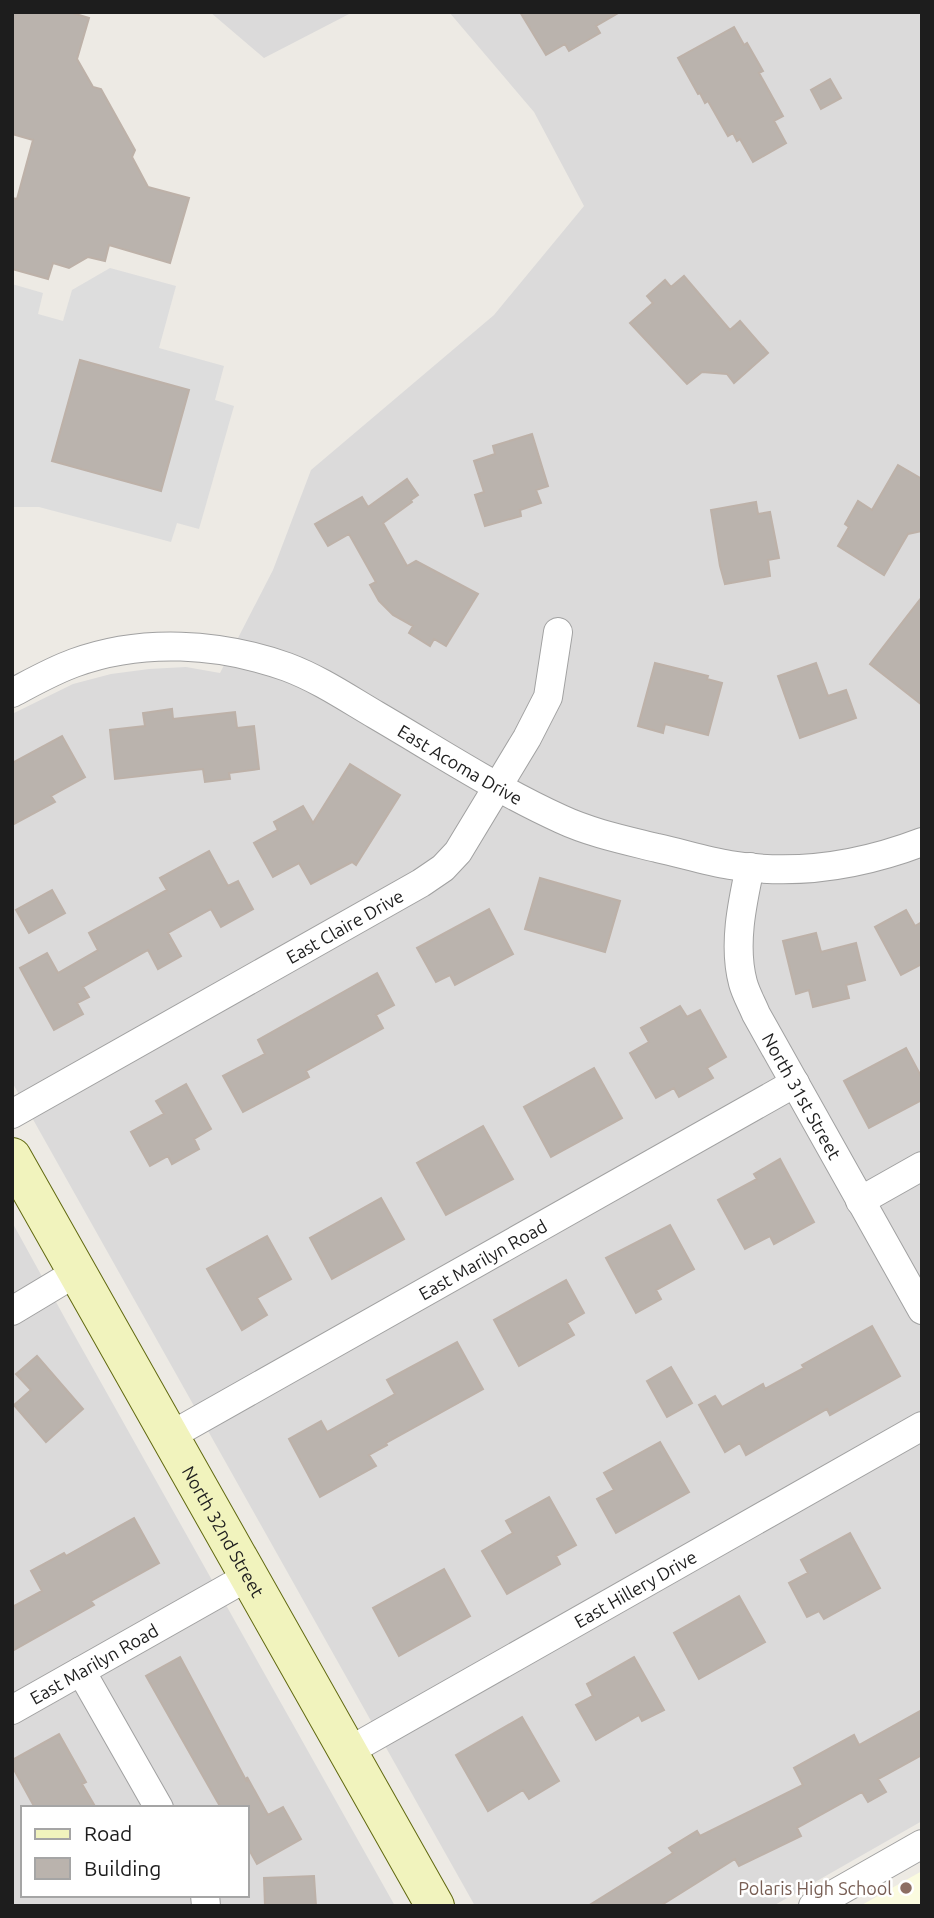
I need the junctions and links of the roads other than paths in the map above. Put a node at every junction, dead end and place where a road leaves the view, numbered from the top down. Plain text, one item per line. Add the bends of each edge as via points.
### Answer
1 (558, 632) dead end
2 (12, 693) edge
3 (499, 786) junction
4 (922, 842) edge
5 (750, 867) junction
6 (795, 1083) junction
7 (12, 1114) edge
8 (12, 1157) edge
9 (922, 1166) edge
10 (860, 1201) junction
11 (77, 1272) junction
12 (922, 1310) edge
13 (12, 1311) edge
14 (922, 1426) edge
15 (170, 1436) junction
16 (249, 1576) junction
17 (81, 1671) junction
18 (12, 1710) edge
19 (349, 1751) junction
20 (158, 1806) edge
21 (922, 1844) edge
22 (435, 1906) edge
23 (813, 1906) edge

1 - 3 street, East Claire Drive via 548,697
2 - 3 street, East Acoma Drive via 76,662 120,651 157,646 218,649 289,668 327,686
3 - 5 street, East Acoma Drive via 596,832
3 - 7 street, East Claire Drive via 458,852 421,883
4 - 5 street, East Acoma Drive via 859,863 816,870
5 - 6 street, North 31st Street via 738,953 743,984
6 - 10 street, North 31st Street
6 - 15 street, East Marilyn Road
8 - 11 main road, North 32nd Street
9 - 10 street
10 - 12 street, North 31st Street
11 - 13 street
11 - 15 main road, North 32nd Street
14 - 19 street, East Hillery Drive
15 - 16 main road, North 32nd Street
16 - 17 street, East Marilyn Road
16 - 19 main road, North 32nd Street
17 - 18 street, East Marilyn Road
17 - 20 street
19 - 22 main road, North 32nd Street
21 - 23 street

